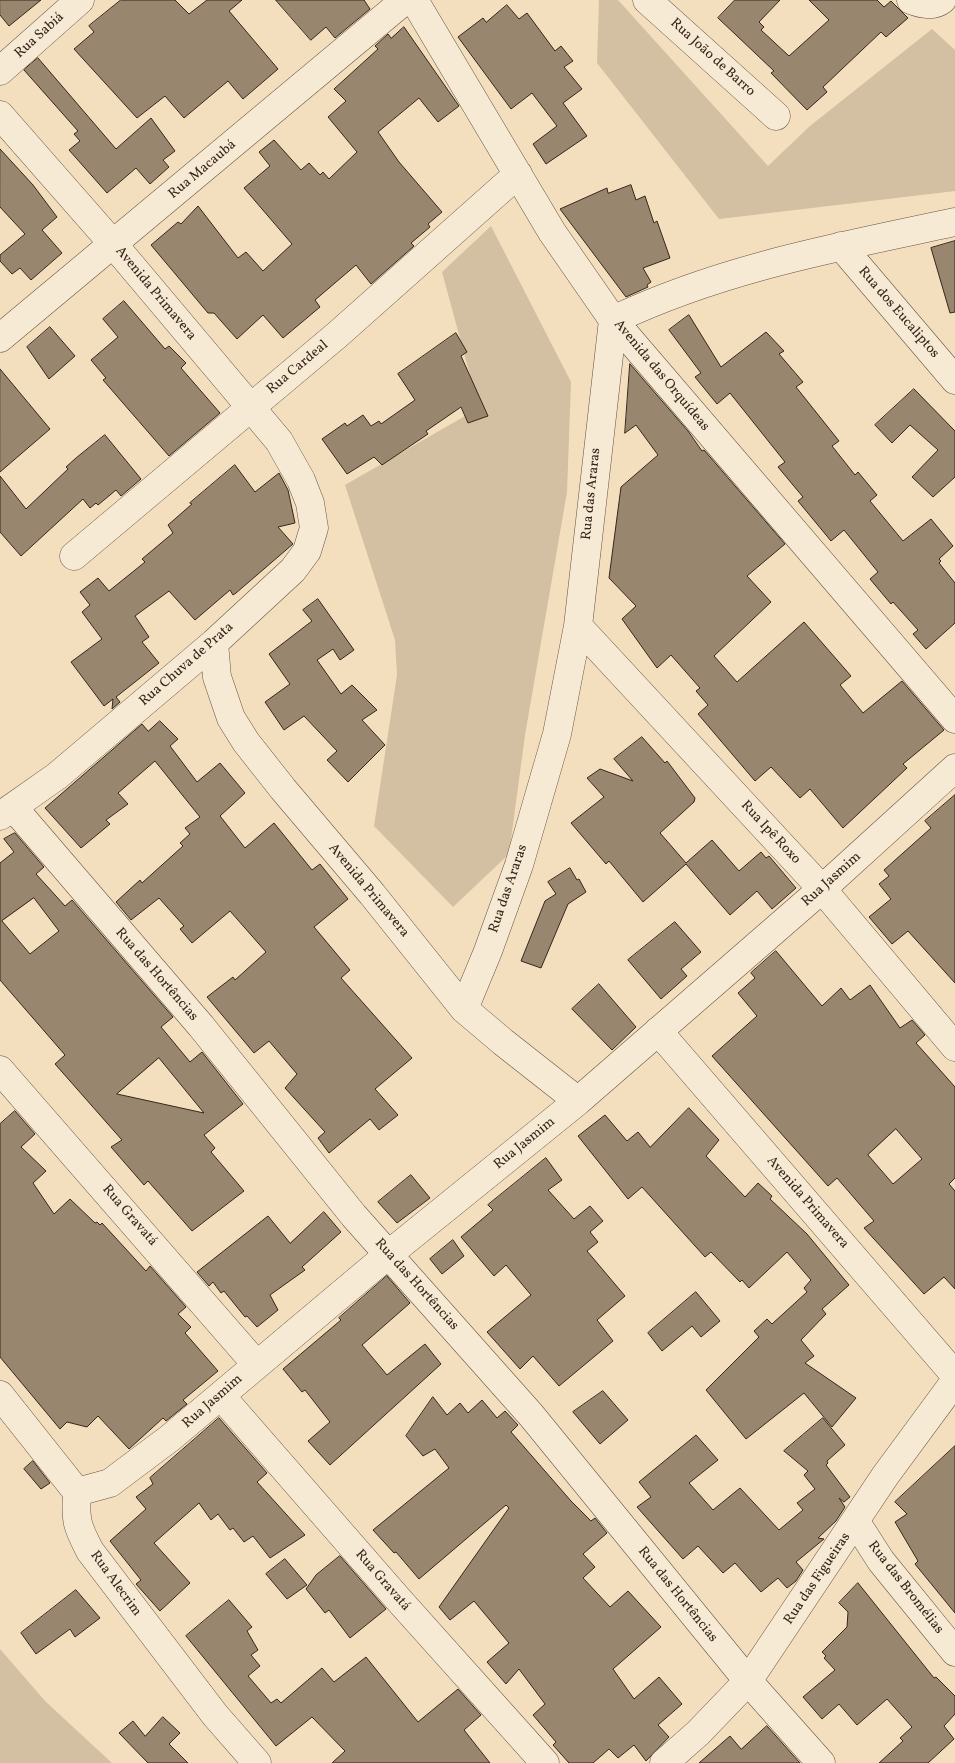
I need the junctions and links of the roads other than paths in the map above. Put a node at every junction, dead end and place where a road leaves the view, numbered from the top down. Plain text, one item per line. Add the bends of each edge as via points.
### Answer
1 (80, 0) edge
2 (405, 0) edge
3 (414, 0) edge
4 (647, 0) edge
5 (911, 0) edge
6 (940, 2) edge
7 (0, 71) edge
8 (0, 115) edge
9 (776, 116) dead end
10 (518, 174) junction
11 (955, 222) edge
12 (114, 245) junction
13 (841, 246) junction
14 (613, 320) junction
15 (0, 338) edge
16 (955, 380) edge
17 (251, 408) junction
18 (300, 480) joint
19 (74, 556) dead end
20 (578, 626) junction
21 (214, 643) junction
22 (955, 719) edge
23 (955, 768) edge
24 (6, 812) edge
25 (822, 889) junction
26 (464, 1009) junction
27 (658, 1032) junction
28 (955, 1048) edge
29 (0, 1070) edge
30 (578, 1101) junction
31 (389, 1254) junction
32 (256, 1364) junction
33 (955, 1375) edge
34 (955, 1381) edge
35 (0, 1395) edge
36 (221, 1396) junction
37 (77, 1492) junction
38 (856, 1522) junction
39 (955, 1652) edge
40 (748, 1681) junction
41 (257, 1763) edge
42 (545, 1763) edge
43 (664, 1763) edge
44 (821, 1763) edge

1 - 7 street, Rua Sabiá
2 - 12 street, Rua Macaubá
3 - 10 street, Avenida das Orquídeas
4 - 9 street, Rua João de Barro
5 - 6 street via 923,4
8 - 12 street, Avenida Primavera
10 - 14 street, Avenida das Orquídeas via 552,232
10 - 17 street, Rua Cardeal via 409,273
11 - 13 street
12 - 15 street, Rua Macaubá
12 - 17 street, Avenida Primavera
13 - 14 street via 781,259 697,284
13 - 16 street, Rua dos Eucaliptos
14 - 20 street, Rua das Araras
14 - 22 street, Avenida das Orquídeas
17 - 18 street, Avenida Primavera via 279,442
17 - 19 street, Rua Cardeal
18 - 21 street, Rua Chuva de Prata via 310,503 314,528 307,551 283,580
20 - 25 street, Rua Ipê Roxo
20 - 26 street, Rua das Araras via 557,734 518,865
21 - 24 street, Rua Chuva de Prata via 57,776
21 - 26 street, Avenida Primavera via 218,677 231,718 246,742
23 - 25 street, Rua Jasmim
24 - 31 street, Rua das Hortências via 201,1026 354,1216
25 - 27 street, Rua Jasmim
25 - 28 street, Rua Ipê Roxo
26 - 30 street, Avenida Primavera
27 - 30 street, Rua Jasmim
27 - 33 street, Avenida Primavera
29 - 32 street, Rua Gravatá
30 - 31 street, Rua Jasmim
31 - 32 street, Rua Jasmim
31 - 40 street, Rua das Hortências via 531,1415
32 - 36 street, Rua Jasmim
34 - 38 street, Rua das Figueiras via 890,1469
35 - 37 street
36 - 37 street, Rua Jasmim via 126,1473 110,1483
36 - 42 street, Rua Gravatá
37 - 41 street, Rua Alecrim via 76,1517 90,1551 215,1715
38 - 39 street, Rua das Bromélias via 881,1561
38 - 40 street, Rua das Figueiras
40 - 43 street, Rua das Figueiras
40 - 44 street, Rua das Hortências

